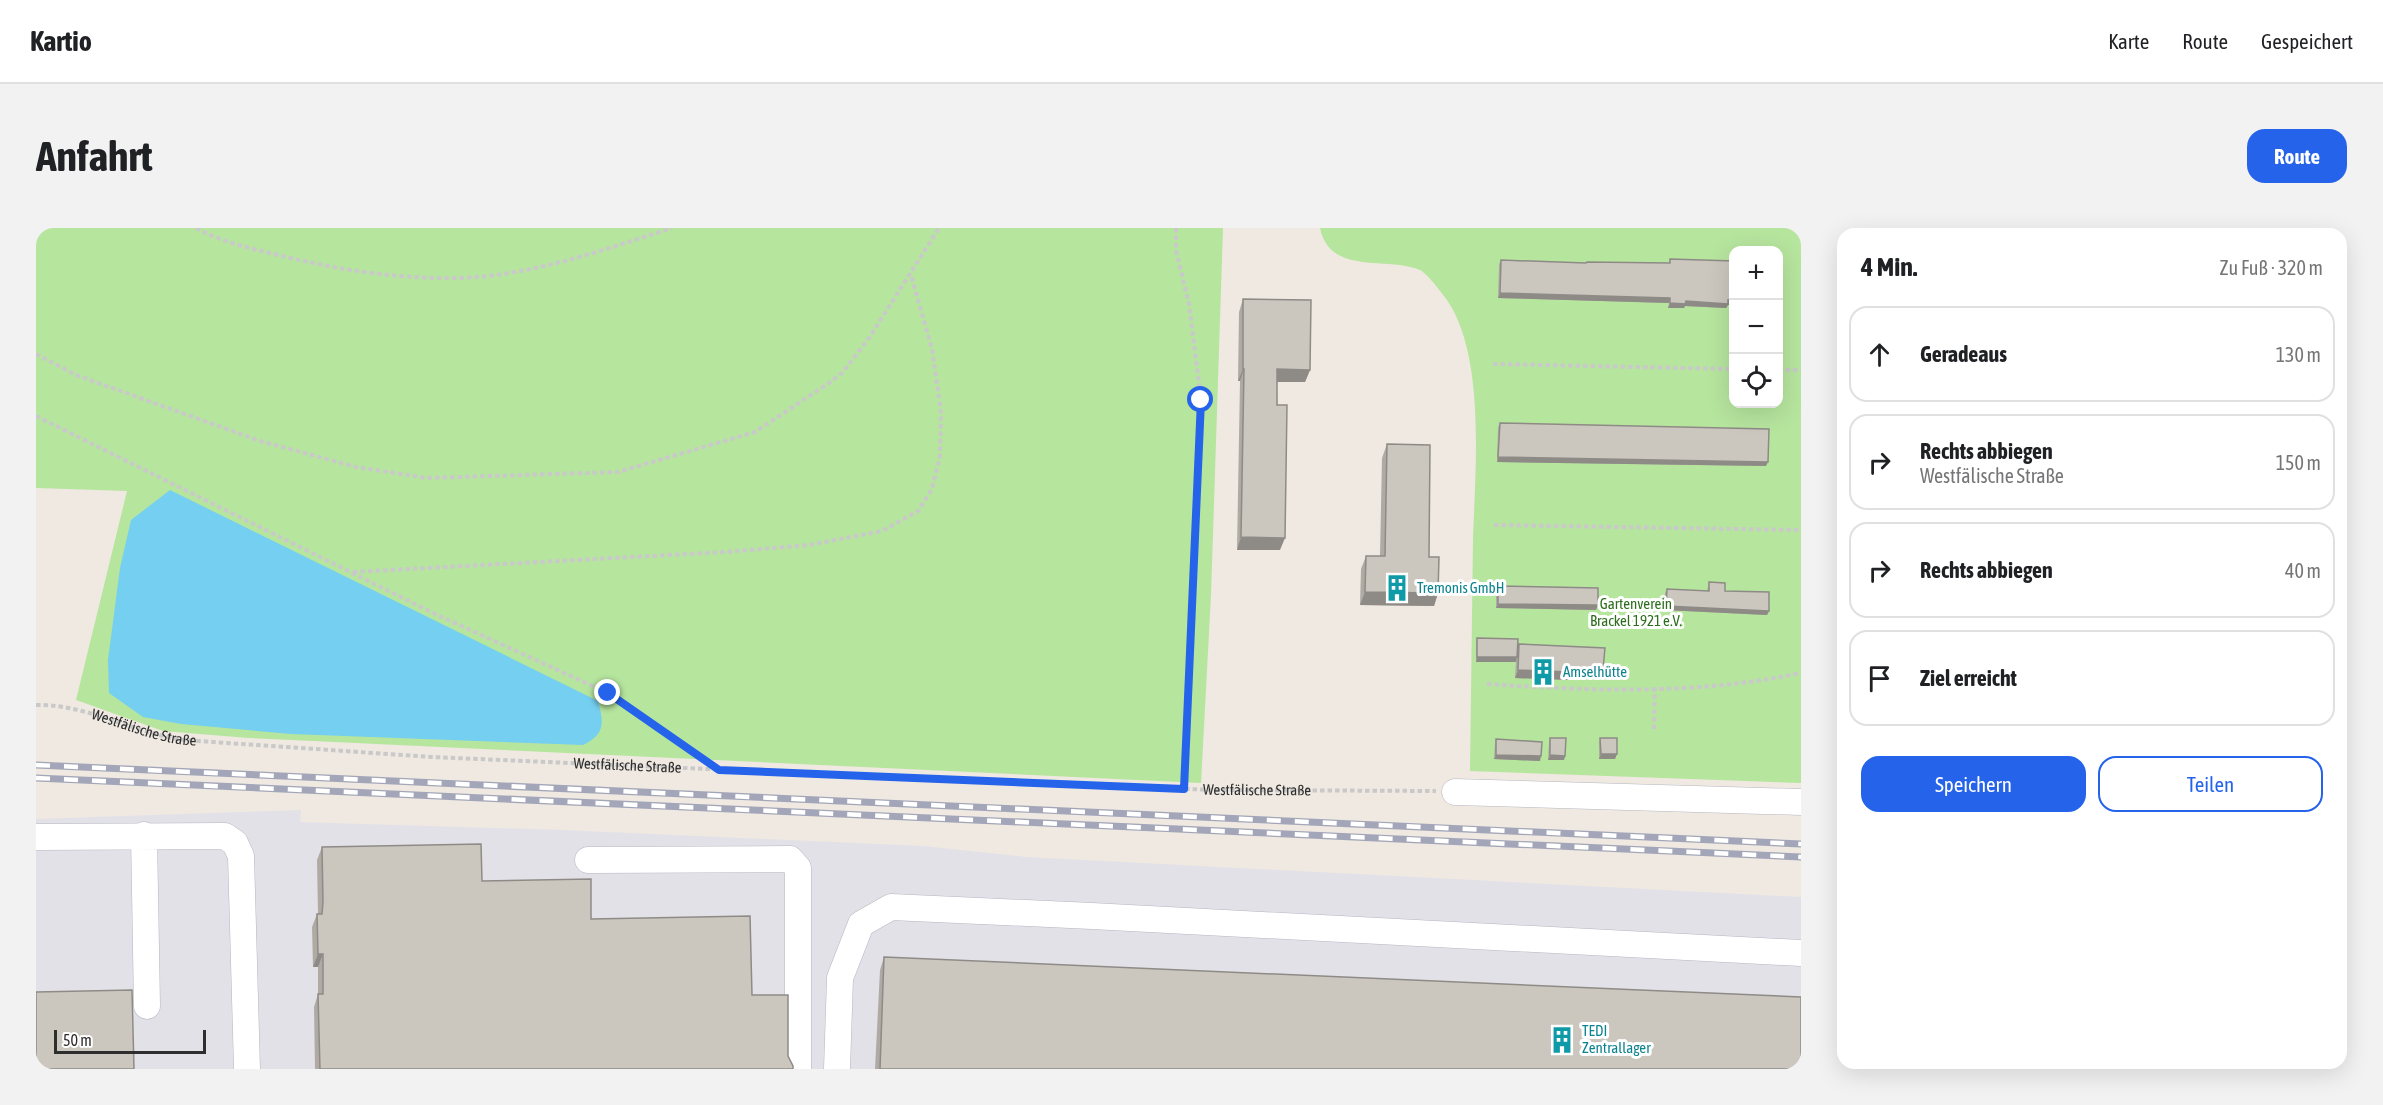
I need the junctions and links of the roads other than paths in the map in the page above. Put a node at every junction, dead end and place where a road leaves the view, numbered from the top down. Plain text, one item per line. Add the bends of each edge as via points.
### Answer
1 (1455, 792) road end
2 (1801, 802) edge
3 (144, 835) junction
4 (36, 837) edge
5 (588, 860) dead end
6 (1801, 953) edge
7 (147, 1006) dead end
8 (247, 1069) edge
9 (798, 1069) edge
10 (837, 1069) edge

1 - 2 street
3 - 4 street
3 - 7 street
3 - 8 street via 225,836 235,843 241,856
5 - 9 street via 790,859 798,868
6 - 10 street via 891,907 861,924 840,978

